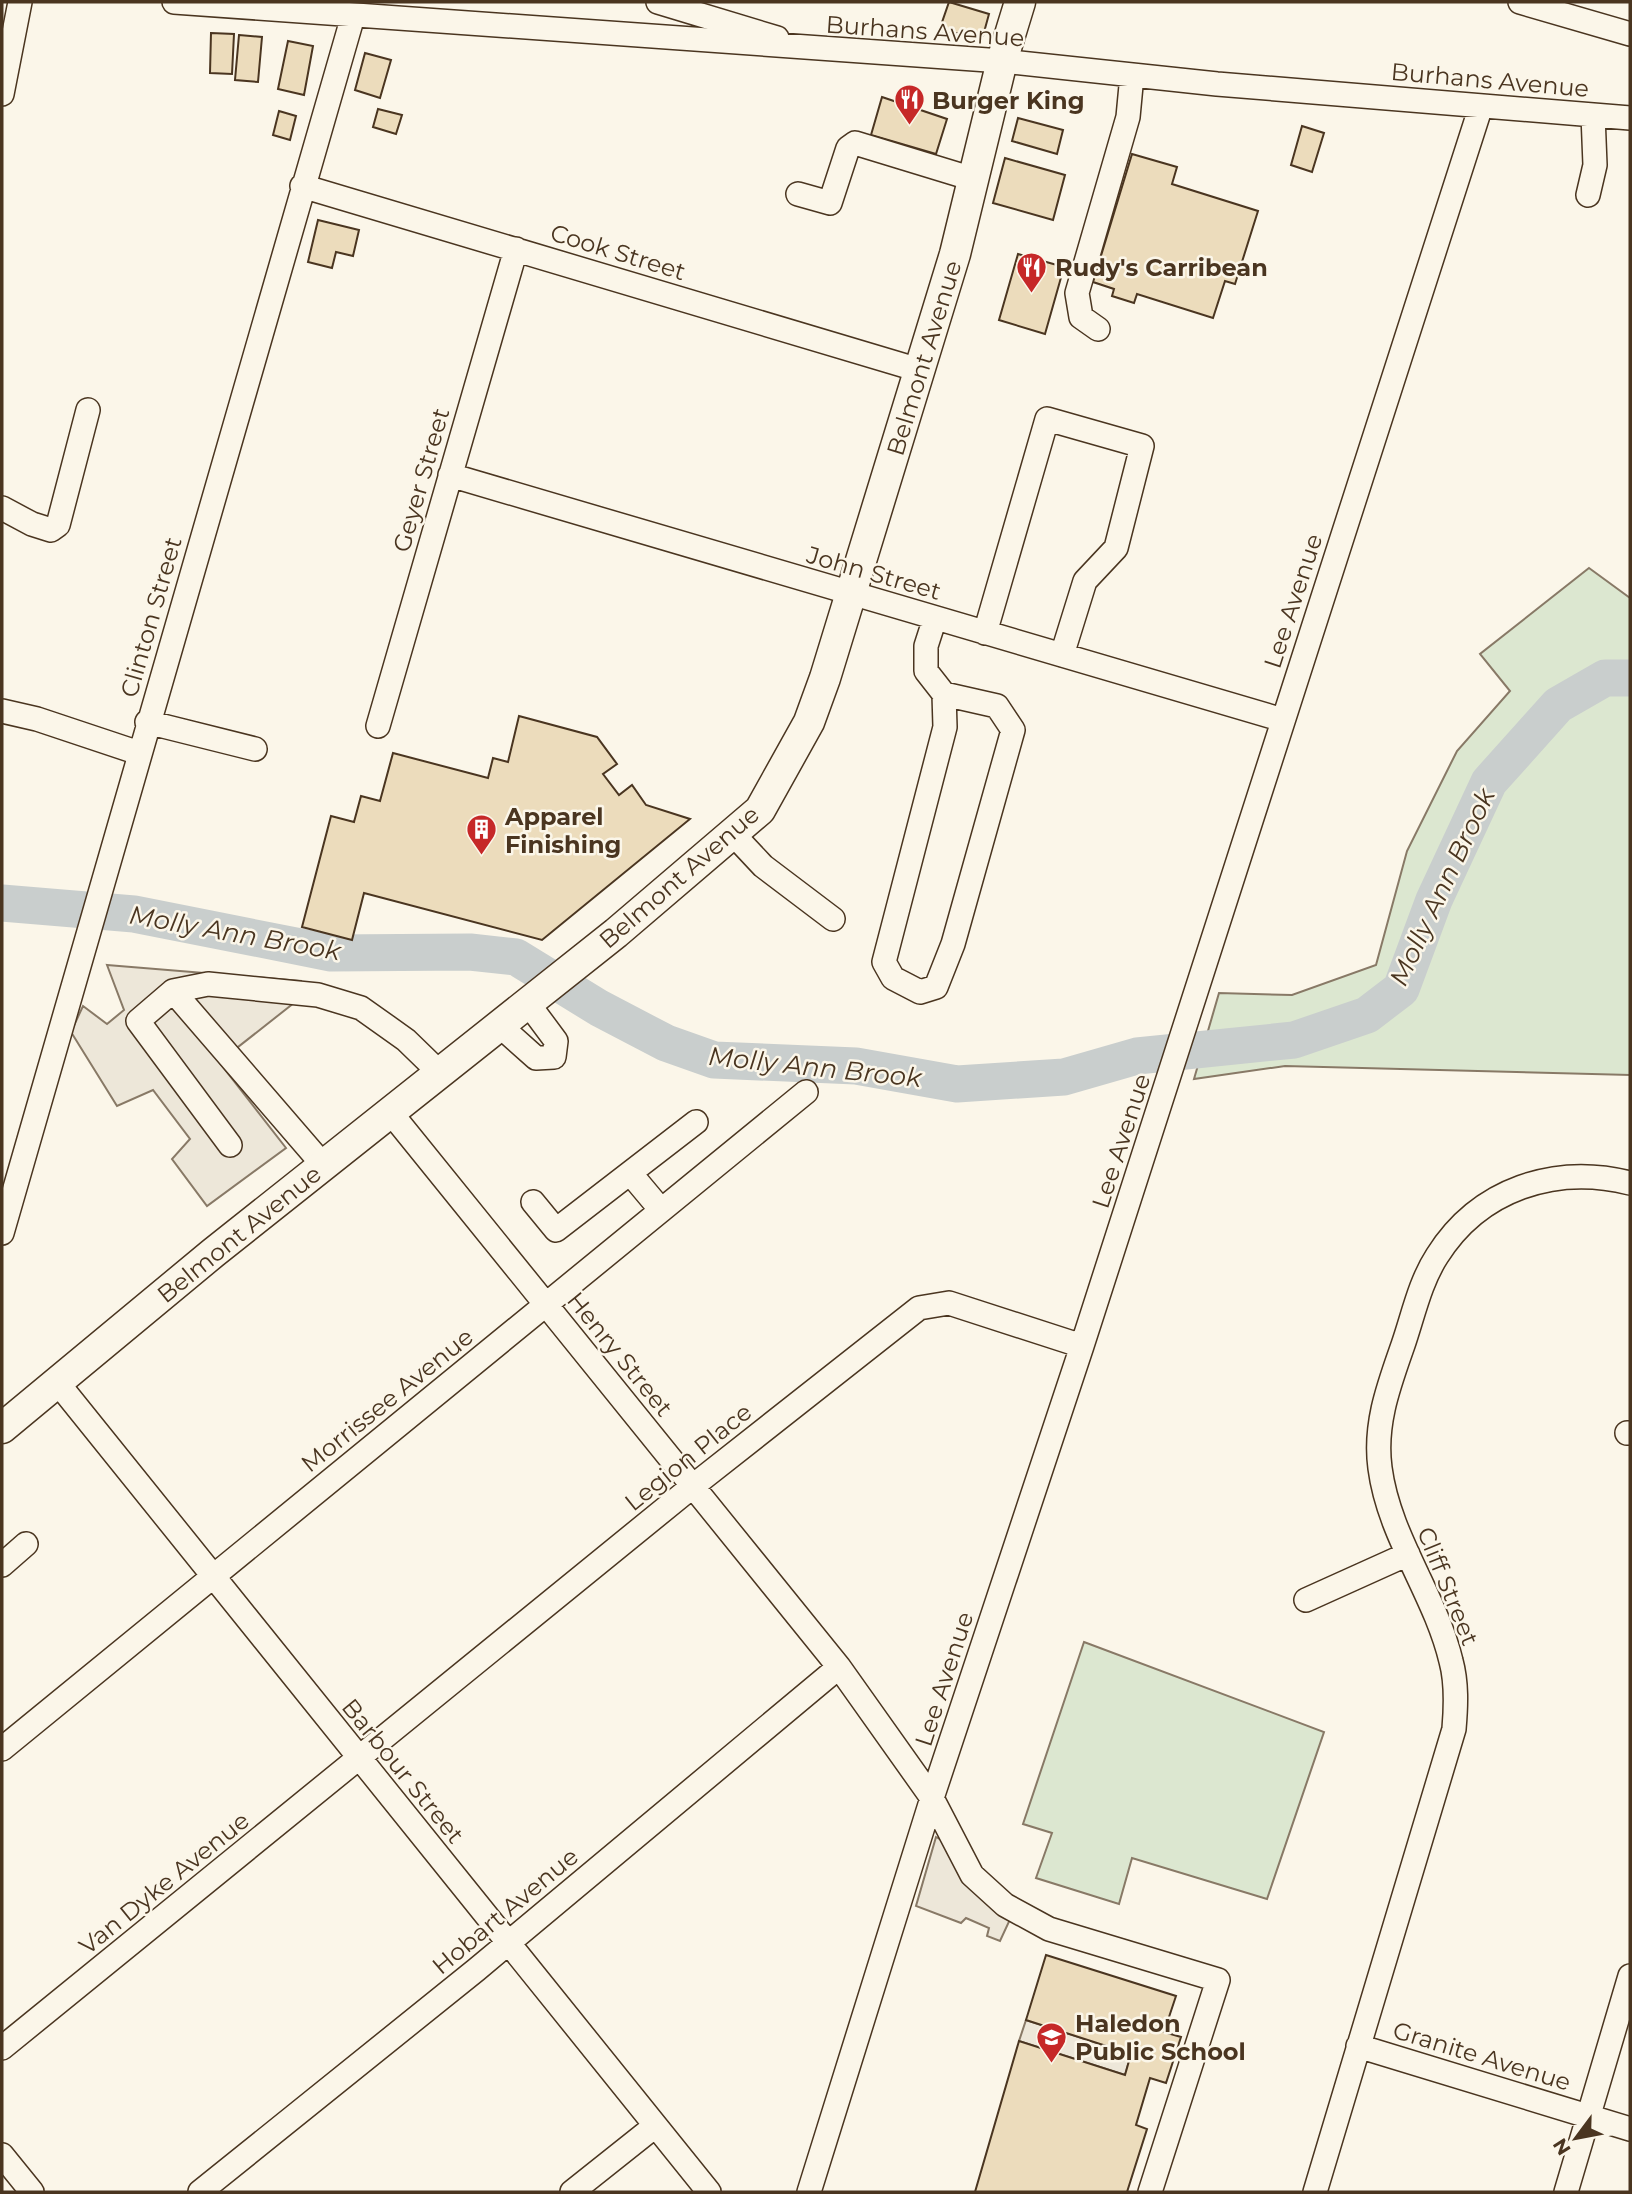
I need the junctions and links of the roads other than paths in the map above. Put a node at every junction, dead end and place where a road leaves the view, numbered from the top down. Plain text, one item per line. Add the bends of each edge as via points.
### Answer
1 (20, 2) edge
2 (174, 2) edge
3 (658, 2) edge
4 (1020, 2) edge
5 (1520, 2) edge
6 (269, 6) edge
7 (697, 7) edge
8 (353, 16) junction
9 (1630, 34) edge
10 (687, 41) junction
11 (814, 49) junction
12 (1002, 61) junction
13 (1132, 75) junction
14 (2, 94) edge
15 (1482, 106) junction
16 (1593, 115) junction
17 (1630, 118) edge
18 (973, 179) junction
19 (302, 186) junction
20 (798, 194) dead end
21 (1588, 195) dead end
22 (516, 249) junction
23 (1098, 328) dead end
24 (919, 370) junction
25 (88, 410) dead end
26 (450, 475) junction
27 (2, 508) edge
28 (849, 593) junction
29 (934, 618) junction
30 (985, 633) junction
31 (1062, 655) junction
32 (944, 694) junction
33 (2, 711) edge
34 (1283, 720) junction
35 (147, 722) junction
36 (378, 726) dead end
37 (255, 749) dead end
38 (139, 752) junction
39 (733, 834) junction
40 (833, 919) dead end
41 (173, 991) junction
42 (441, 1074) junction
43 (806, 1092) dead end
44 (391, 1113) junction
45 (696, 1122) dead end
46 (230, 1145) dead end
47 (324, 1166) junction
48 (630, 1173) junction
49 (1630, 1183) edge
50 (533, 1202) dead end
51 (661, 1210) junction
52 (2, 1233) edge
53 (546, 1305) junction
54 (1082, 1346) junction
55 (57, 1382) junction
56 (2, 1428) edge
57 (693, 1486) junction
58 (26, 1544) dead end
59 (1408, 1555) junction
60 (2, 1565) edge
61 (213, 1576) junction
62 (1306, 1600) dead end
63 (839, 1667) junction
64 (2, 1749) edge
65 (360, 1759) junction
66 (932, 1798) junction
67 (508, 1943) junction
68 (1630, 1976) edge
69 (1358, 2046) junction
70 (2, 2048) edge
71 (1589, 2116) junction
72 (655, 2126) junction
73 (1630, 2129) edge
74 (2, 2155) edge
75 (32, 2192) edge
76 (200, 2192) edge
77 (572, 2192) edge
78 (709, 2192) edge
79 (809, 2192) edge
80 (1150, 2192) edge
81 (1315, 2192) edge
82 (1566, 2192) edge

1 - 14 street
2 - 6 street, Burhans Avenue
3 - 7 street
4 - 12 main road, Belmont Avenue
5 - 9 street
6 - 8 street, Burhans Avenue
7 - 10 street
7 - 11 street
8 - 10 street, Burhans Avenue
8 - 19 street, Clinton Street
10 - 11 street, Burhans Avenue
11 - 12 street, Burhans Avenue
12 - 13 street, Burhans Avenue
12 - 18 main road, Belmont Avenue
13 - 15 street, Burhans Avenue
13 - 23 street via 1128,117 1077,293 1081,317
15 - 16 street, Burhans Avenue
15 - 34 street, Lee Avenue
16 - 17 street, Burhans Avenue
16 - 21 street via 1595,165
18 - 20 street via 855,144 848,148 830,203
18 - 24 main road, Belmont Avenue via 956,254
19 - 22 street, Cook Street
19 - 35 street, Clinton Street
22 - 24 street, Cook Street
22 - 26 street, Geyer Street
24 - 28 main road, Belmont Avenue
25 - 27 street via 58,525 51,530
26 - 28 street, John Street
26 - 36 street, Geyer Street
28 - 29 street, John Street
28 - 39 main road, Belmont Avenue via 809,722 760,810
29 - 30 street, John Street
29 - 32 street via 926,646 926,671
30 - 31 street, John Street
30 - 31 street via 1047,419 1142,446 1116,548 1085,581
31 - 34 street, John Street
32 - 32 street via 945,727 884,962 893,978 920,992 936,987 953,944 1013,730 997,706
33 - 38 street
34 - 54 street, Lee Avenue
35 - 37 street
35 - 38 street, Clinton Street
38 - 52 street, Clinton Street
39 - 40 street via 763,866
39 - 42 main road, Belmont Avenue
41 - 42 street via 208,984 318,995 361,1008 406,1040
41 - 46 street via 138,1021
41 - 47 street
42 - 44 main road, Belmont Avenue
43 - 51 street, Morrissee Avenue
44 - 47 main road, Belmont Avenue
44 - 53 street, Henry Street
45 - 48 street
47 - 55 main road, Belmont Avenue
48 - 50 street via 556,1230
48 - 51 street
49 - 59 street, Cliff Street via 1573,1175 1525,1183 1475,1213 1436,1257 1386,1396 1378,1435 1388,1510
51 - 53 street, Morrissee Avenue
53 - 57 street, Henry Street
53 - 61 street, Morrissee Avenue
54 - 57 street, Legion Place via 949,1303 919,1308
54 - 66 street, Lee Avenue
55 - 56 main road, Belmont Avenue
55 - 61 street, Barbour Street
57 - 63 street, Henry Street
57 - 65 street, Legion Place
58 - 60 street
59 - 62 street
59 - 69 street, Cliff Street via 1452,1663 1454,1729
61 - 64 street, Morrissee Avenue
61 - 65 street, Barbour Street
63 - 66 street, Henry Street
63 - 67 street, Hobart Avenue
65 - 67 street, Barbour Street
65 - 70 street, Van Dyke Avenue
66 - 79 street, Lee Avenue
66 - 80 street, Henry Street via 972,1875 1005,1905 1049,1929 1218,1980
67 - 72 street, Barbour Street
67 - 76 street, Hobart Avenue
68 - 71 street
69 - 71 street, Granite Avenue
69 - 81 street, Cliff Street
71 - 73 street, Granite Avenue
71 - 82 street
72 - 77 street
72 - 78 street, Barbour Street
74 - 75 street

